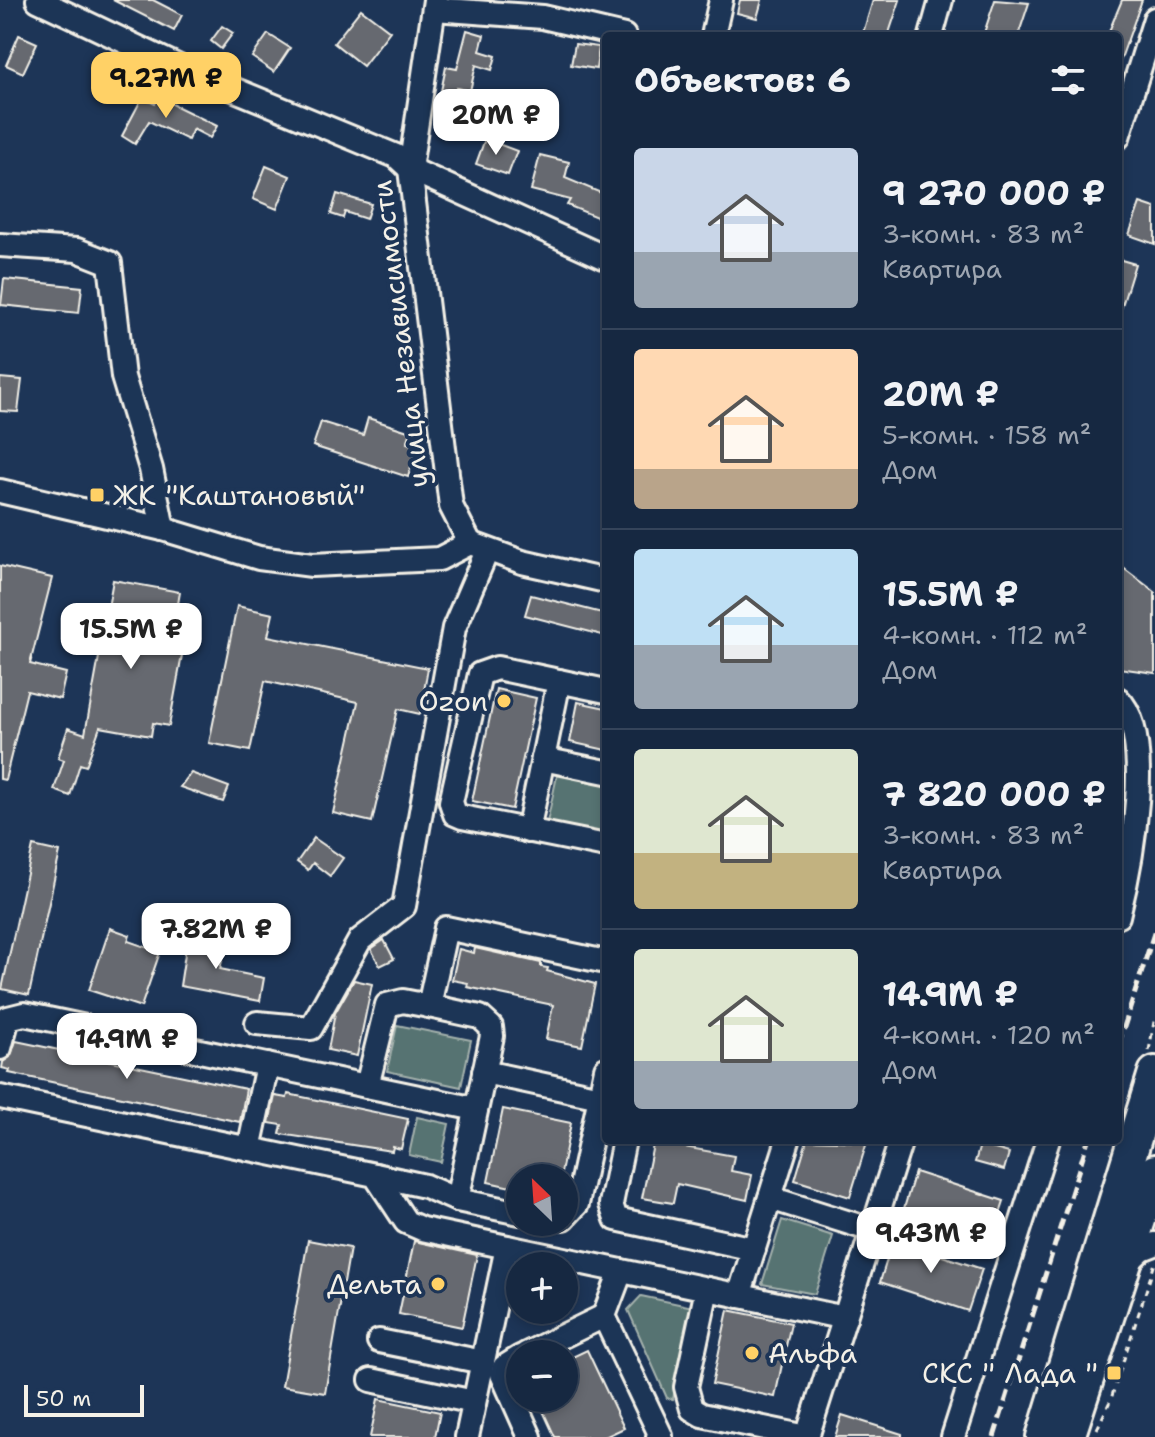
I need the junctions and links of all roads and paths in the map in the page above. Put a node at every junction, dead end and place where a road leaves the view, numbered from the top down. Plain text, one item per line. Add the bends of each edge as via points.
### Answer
1 (38, 0) edge
2 (721, 0) edge
3 (941, 0) edge
4 (434, 4) edge
5 (1155, 19) edge
6 (607, 32) edge
7 (714, 32) edge
8 (932, 32) edge
9 (1122, 124) edge
10 (410, 169) junction
11 (0, 245) edge
12 (602, 256) edge
13 (0, 491) edge
14 (163, 529) junction
15 (479, 547) junction
16 (602, 580) edge
17 (559, 681) junction
18 (602, 690) edge
19 (1122, 703) edge
20 (543, 759) junction
21 (602, 771) edge
22 (528, 831) junction
23 (602, 845) edge
24 (1122, 901) edge
25 (602, 961) edge
26 (429, 1006) junction
27 (257, 1023) dead end
28 (0, 1048) edge
29 (267, 1065) junction
30 (484, 1072) junction
31 (1155, 1073) edge
32 (367, 1086) junction
33 (602, 1088) edge
34 (0, 1097) edge
35 (600, 1097) junction
36 (476, 1109) junction
37 (623, 1144) edge
38 (786, 1144) edge
39 (900, 1144) edge
40 (1047, 1144) edge
41 (249, 1149) junction
42 (1155, 1171) edge
43 (375, 1175) junction
44 (770, 1198) junction
45 (578, 1199) edge
46 (457, 1200) junction
47 (506, 1210) edge
48 (872, 1230) junction
49 (1155, 1244) edge
50 (507, 1247) junction
51 (754, 1249) junction
52 (1140, 1264) edge
53 (621, 1271) junction
54 (707, 1289) junction
55 (739, 1296) junction
56 (604, 1316) junction
57 (845, 1318) junction
58 (555, 1340) edge
59 (379, 1341) dead end
60 (483, 1362) junction
61 (371, 1380) dead end
62 (474, 1402) junction
63 (519, 1412) edge
64 (467, 1437) edge
65 (530, 1437) edge
66 (661, 1437) edge
67 (807, 1437) edge
68 (953, 1437) edge
69 (1043, 1437) edge
70 (1068, 1437) edge
71 (1094, 1437) edge

1 - 10 street via 177,66 396,156
2 - 7 street
3 - 8 street
4 - 6 street via 543,17
4 - 10 street, улица Независимости
5 - 9 street
10 - 12 street
10 - 15 street, улица Независимости via 451,506 457,523
11 - 14 street via 77,250 110,263 123,377
13 - 14 street
14 - 15 street via 259,558 312,565 439,559
15 - 16 street
15 - 27 street via 454,628 404,906 360,940 311,1028
17 - 18 street
17 - 20 street
17 - 22 street via 487,670 476,683 466,728 451,809 462,817
19 - 24 street via 1143,722 1153,761 1152,786
20 - 21 street
20 - 22 street
22 - 23 street
25 - 26 street via 446,928
26 - 30 street via 487,1021 492,1036
26 - 32 street via 403,1001 387,1005
28 - 29 street via 8,1018 24,1014
29 - 32 street
29 - 41 street
30 - 35 street
30 - 36 street
31 - 69 highway
32 - 36 street
33 - 35 street
34 - 41 street
35 - 45 street
36 - 46 street
37 - 51 street via 611,1204 616,1219
38 - 44 street
39 - 48 street
40 - 68 street
41 - 43 street
42 - 52 highway
43 - 46 street via 425,1186
43 - 50 street via 413,1227
44 - 48 street
44 - 51 street
46 - 47 street
48 - 57 street
49 - 52 street via 1142,1249
50 - 53 street
50 - 60 street
51 - 55 street
52 - 70 highway
52 - 71 path via 1111,1399
53 - 54 street
53 - 56 street
54 - 55 street
54 - 67 street via 686,1387 692,1409
55 - 57 street
56 - 58 street
56 - 66 street
57 - 67 street
59 - 60 street
60 - 62 street
61 - 62 street
62 - 64 street
63 - 65 street

